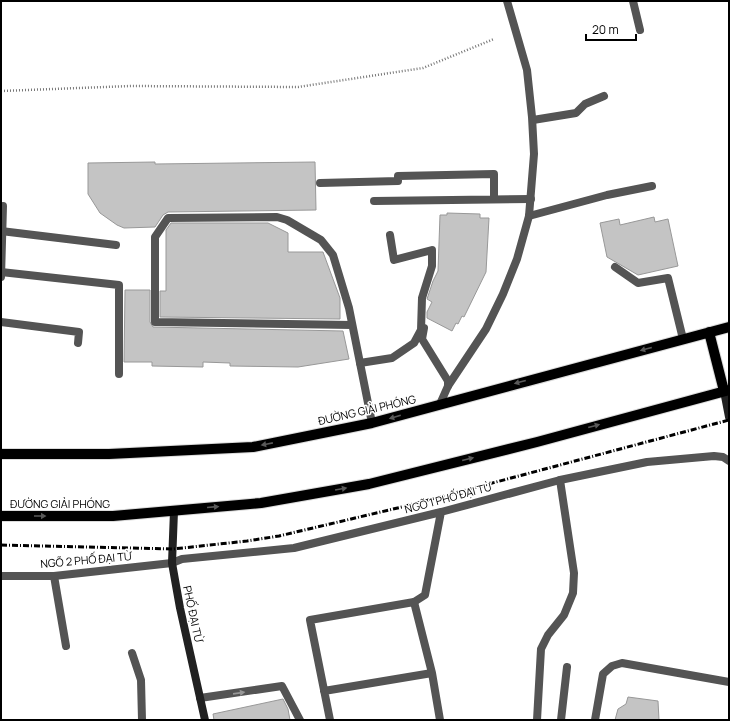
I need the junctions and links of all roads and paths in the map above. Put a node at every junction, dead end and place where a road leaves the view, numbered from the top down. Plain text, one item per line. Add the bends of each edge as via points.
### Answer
1 (507, 1) edge
2 (633, 1) edge
3 (640, 30) dead end
4 (494, 39) dead end
5 (1, 90) edge
6 (604, 96) dead end
7 (533, 120) junction
8 (320, 183) dead end
9 (652, 186) dead end
10 (374, 200) dead end
11 (494, 200) junction
12 (531, 200) junction
13 (3, 206) dead end
14 (529, 216) junction
15 (2, 231) edge
16 (390, 235) dead end
17 (116, 245) dead end
18 (614, 267) dead end
19 (1, 272) edge
20 (1, 277) edge
21 (426, 320) dead end
22 (1, 322) edge
23 (352, 325) junction
24 (729, 327) edge
25 (709, 332) junction
26 (683, 339) junction
27 (78, 343) dead end
28 (360, 363) junction
29 (119, 374) dead end
30 (448, 386) junction
31 (726, 391) edge
32 (440, 404) junction
33 (729, 417) edge
34 (372, 423) junction
35 (1, 454) edge
36 (729, 461) edge
37 (560, 480) junction
38 (174, 511) junction
39 (441, 512) junction
40 (1, 516) edge
41 (172, 563) junction
42 (1, 576) edge
43 (54, 576) junction
44 (414, 602) junction
45 (66, 646) dead end
46 (132, 653) dead end
47 (567, 667) dead end
48 (432, 673) junction
49 (729, 682) edge
50 (324, 692) junction
51 (200, 698) junction
52 (142, 720) edge
53 (205, 720) edge
54 (300, 720) edge
55 (330, 720) edge
56 (440, 720) edge
57 (537, 720) edge
58 (561, 720) edge
59 (594, 720) edge

1 - 7 street via 527,70
2 - 3 street
4 - 5 path via 423,68 298,87 131,86
6 - 7 street via 585,104 576,113
7 - 12 street
8 - 11 street via 398,181 398,176 494,174
9 - 14 street
10 - 11 street
11 - 12 street
12 - 14 street
13 - 15 street
14 - 30 street via 517,259 503,294 486,329
15 - 17 street
15 - 19 street
16 - 28 street via 394,260 432,250 432,266 422,298 421,330 414,343 392,358
18 - 26 street via 638,283 668,278
19 - 20 street
19 - 29 street via 120,286
21 - 30 street via 422,339
22 - 27 street via 79,332
23 - 23 street via 333,254 320,240 287,220 277,217 168,218 156,237 155,322
23 - 28 street
24 - 25 main road, ĐƯỜNG GIẢI PHÓNG
25 - 26 main road, ĐƯỜNG GIẢI PHÓNG
25 - 31 main road
26 -> 32 main road, ĐƯỜNG GIẢI PHÓNG
28 - 34 street
30 - 32 street
31 - 33 street
38 -> 31 main road, ĐƯỜNG GIẢI PHÓNG via 261,503 369,484
32 -> 34 main road, ĐƯỜNG GIẢI PHÓNG
34 -> 35 main road, ĐƯỜNG GIẢI PHÓNG via 253,446 109,454
36 - 37 street, NGÕ 1 PHỐ ĐẠI TỪ via 714,456 648,462
37 - 39 street, NGÕ 1 PHỐ ĐẠI TỪ
37 - 57 street via 574,573 574,593 564,615 548,635 541,649
40 -> 38 main road, ĐƯỜNG GIẢI PHÓNG via 113,516
38 - 41 street, PHỐ ĐẠI TỪ
39 - 41 street, NGÕ 1 PHỐ ĐẠI TỪ via 294,548 182,559
39 - 44 street via 425,596
41 - 43 street, NGÕ 2 PHỐ ĐẠI TỪ
41 - 51 street, PHỐ ĐẠI TỪ
42 - 43 street, NGÕ 2 PHỐ ĐẠI TỪ
43 - 45 street
44 - 48 street
44 - 50 street via 310,620
46 - 52 street via 141,680
47 - 58 street
48 - 50 street
48 - 56 street
49 - 59 street via 622,663 612,666 603,674
50 - 55 street
51 - 53 street, PHỐ ĐẠI TỪ
51 -> 54 street via 282,686

